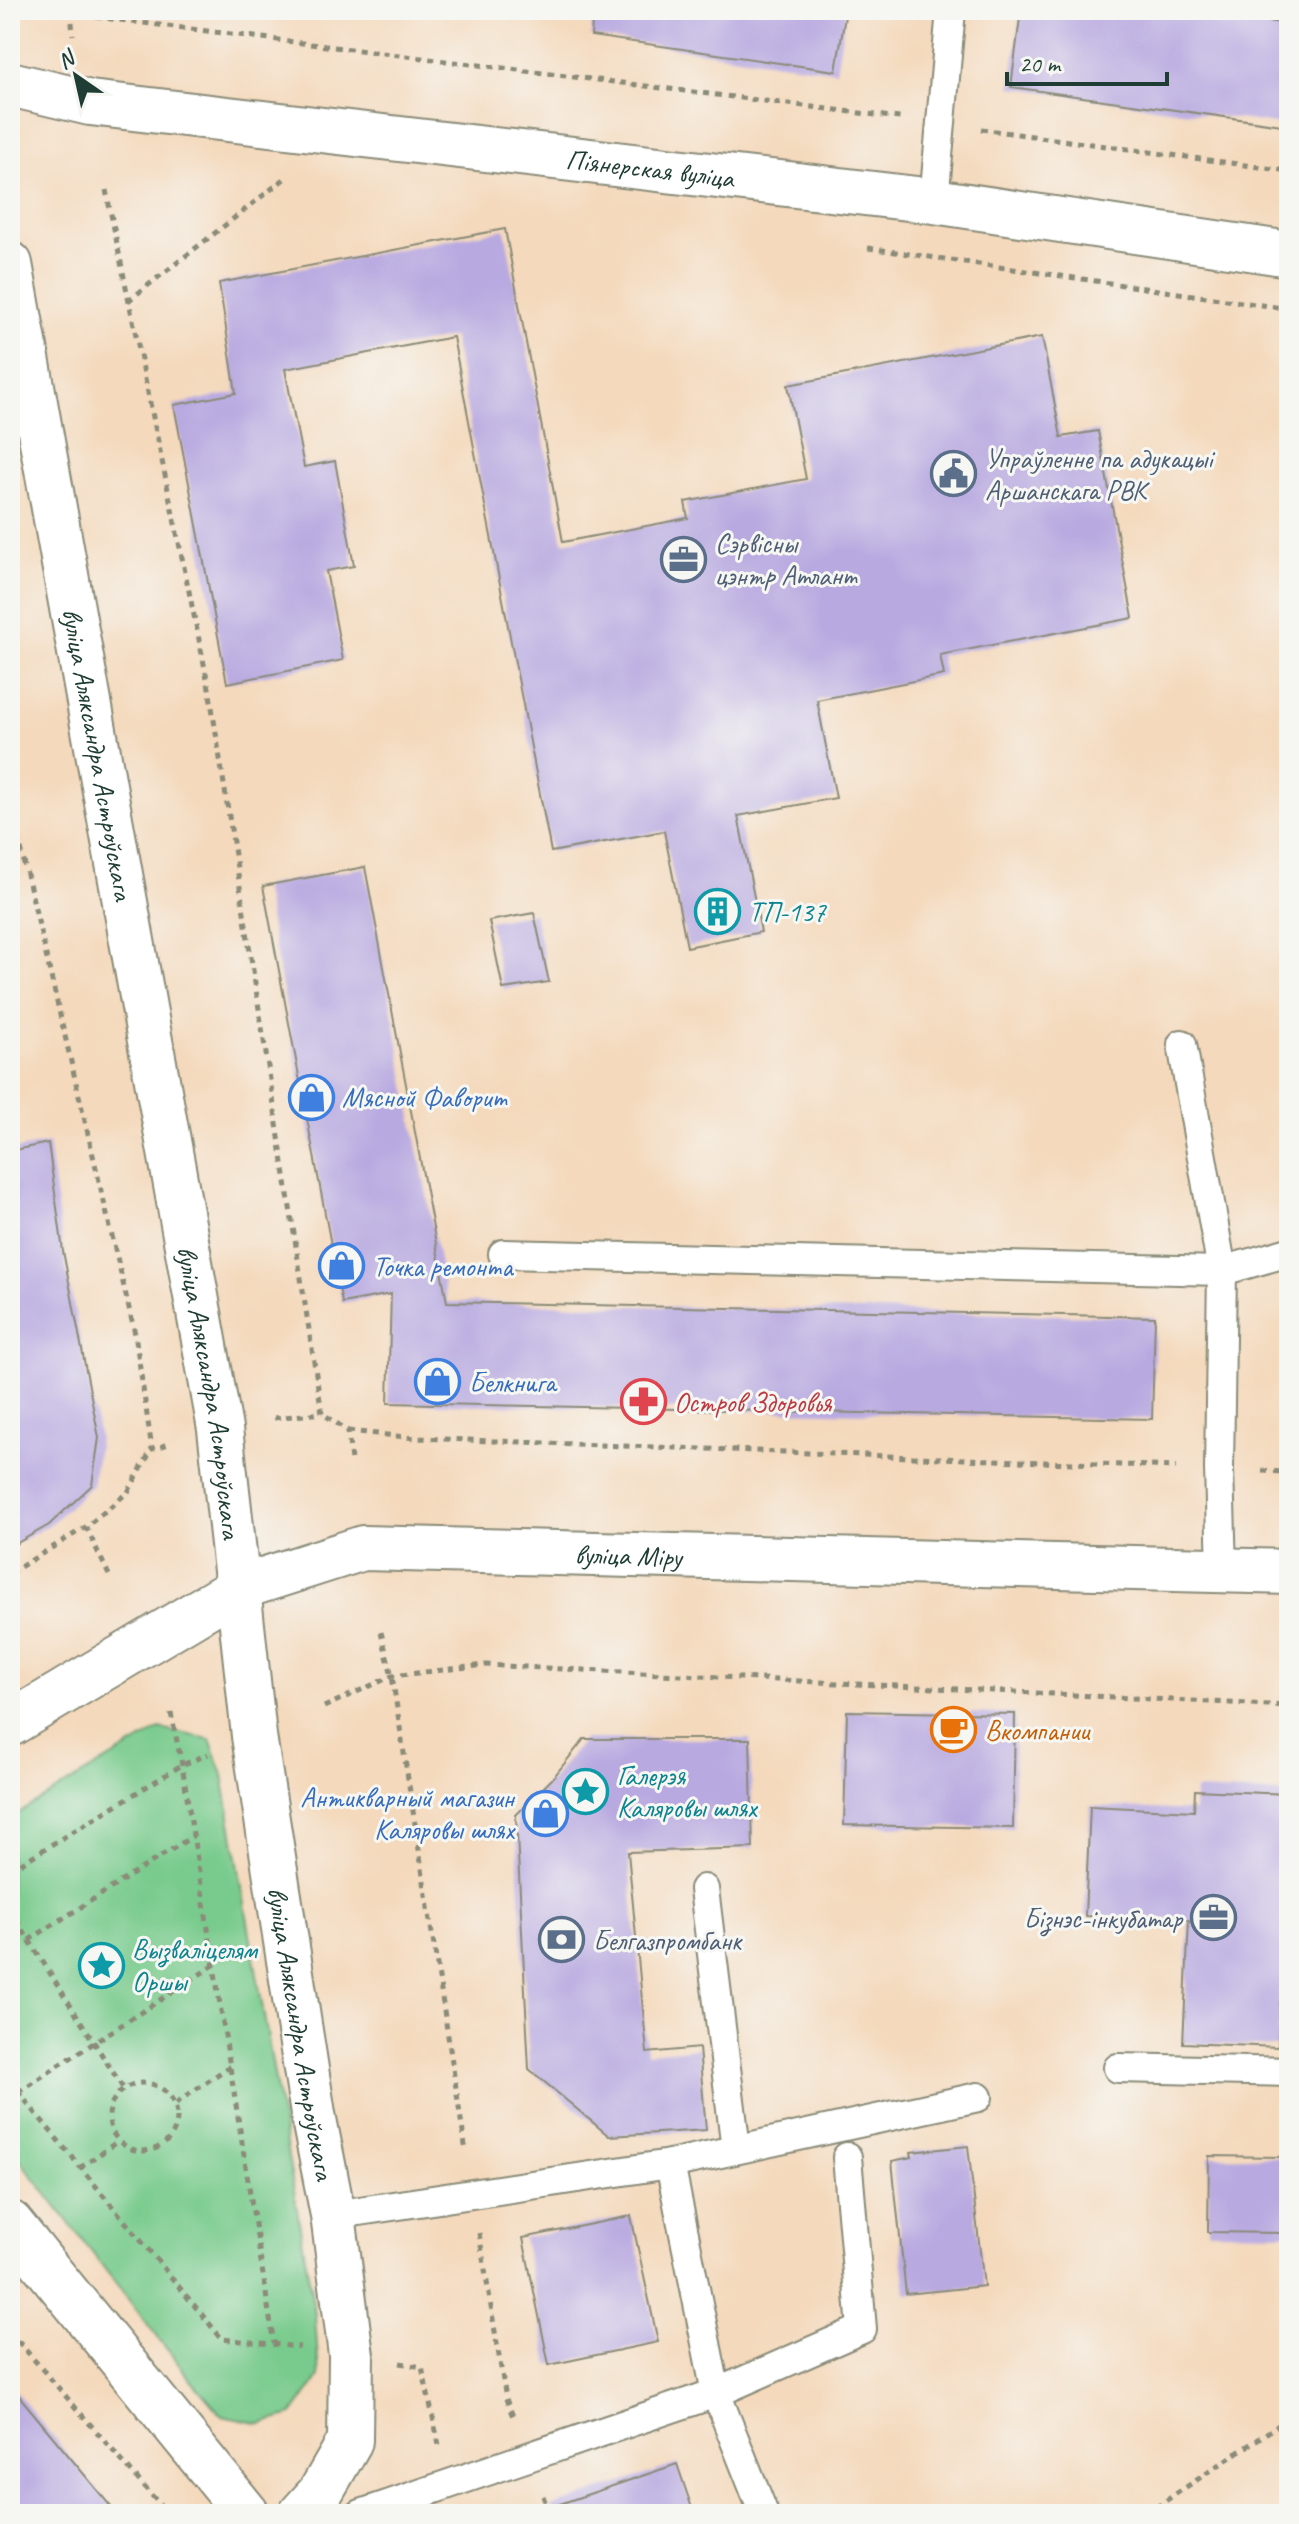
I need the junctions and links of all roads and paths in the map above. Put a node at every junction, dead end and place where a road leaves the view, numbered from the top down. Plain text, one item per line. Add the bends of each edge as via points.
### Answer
1 (951, 10) edge
2 (72, 12) edge
3 (73, 35) dead end
4 (10, 84) edge
5 (941, 123) junction
6 (1289, 171) edge
7 (289, 175) dead end
8 (106, 190) dead end
9 (934, 201) junction
10 (866, 247) dead end
11 (1289, 254) edge
12 (10, 264) edge
13 (128, 301) junction
14 (1289, 309) edge
15 (10, 802) edge
16 (23, 864) junction
17 (10, 868) edge
18 (1182, 1044) dead end
19 (1289, 1252) edge
20 (503, 1254) dead end
21 (1222, 1271) junction
22 (322, 1413) junction
23 (274, 1418) dead end
24 (348, 1431) junction
25 (179, 1441) dead end
26 (152, 1449) junction
27 (351, 1461) dead end
28 (1219, 1469) junction
29 (1289, 1472) edge
30 (86, 1527) junction
31 (1222, 1569) junction
32 (1289, 1572) edge
33 (10, 1573) edge
34 (109, 1575) dead end
35 (238, 1588) junction
36 (381, 1632) dead end
37 (392, 1676) junction
38 (1289, 1706) edge
39 (324, 1707) dead end
40 (171, 1713) dead end
41 (10, 1724) edge
42 (212, 1752) dead end
43 (182, 1765) junction
44 (193, 1836) junction
45 (10, 1870) edge
46 (704, 1889) dead end
47 (10, 1910) edge
48 (29, 1940) junction
49 (214, 1965) junction
50 (94, 2042) junction
51 (230, 2066) junction
52 (1118, 2068) dead end
53 (1289, 2072) edge
54 (10, 2082) edge
55 (123, 2088) junction
56 (18, 2092) junction
57 (978, 2097) dead end
58 (176, 2103) junction
59 (118, 2141) junction
60 (736, 2149) junction
61 (847, 2157) dead end
62 (670, 2164) junction
63 (80, 2168) junction
64 (473, 2194) junction
65 (333, 2215) junction
66 (10, 2223) edge
67 (10, 2332) edge
68 (274, 2344) junction
69 (301, 2347) dead end
70 (396, 2362) dead end
71 (716, 2393) junction
72 (1289, 2418) edge
73 (439, 2447) dead end
74 (528, 2456) junction
75 (168, 2514) edge
76 (247, 2514) edge
77 (301, 2514) edge
78 (361, 2514) edge
79 (550, 2514) edge
80 (764, 2514) edge
81 (1146, 2514) edge

1 - 5 lane
2 - 3 path
2 - 5 path
4 - 9 street, Піянерская вуліца via 90,103
5 - 6 path
5 - 9 lane
7 - 13 path
8 - 13 path
9 - 11 street, Піянерская вуліца
10 - 14 path
12 - 35 street, вуліца Аляксандра Астроўскага via 220,1429
13 - 22 path via 209,688
15 - 16 path
16 - 17 path
16 - 26 path via 135,1334
18 - 21 lane
19 - 21 lane
20 - 21 lane
21 - 28 lane
22 - 23 path
22 - 24 path
24 - 27 path
24 - 28 path via 416,1438
25 - 26 path
26 - 30 path via 128,1492
28 - 29 path
28 - 31 lane
30 - 33 path
30 - 34 path
31 - 32 street, вуліца Міру
31 - 35 street, вуліца Міру via 363,1548
35 - 41 street, вуліца Міру
35 - 65 street, вуліца Аляксандра Астроўскага via 254,1736
36 - 37 path
37 - 38 path via 485,1665
37 - 39 path
37 - 64 path
40 - 43 path
42 - 43 path
43 - 44 path
43 - 45 path
44 - 48 path
44 - 49 path
46 - 60 lane
47 - 48 path
48 - 50 path
49 - 50 path
49 - 51 path
50 - 55 path
50 - 56 path
51 - 58 path
51 - 68 path
52 - 53 lane
54 - 56 path
55 - 58 path via 155,2084
55 - 59 path via 109,2107
56 - 63 path
57 - 60 lane
58 - 59 path via 176,2128 163,2145 140,2151
59 - 63 path
60 - 62 lane
61 - 71 lane via 862,2329
62 - 64 lane
62 - 71 lane
63 - 68 path via 222,2339
64 - 65 lane
64 - 74 path via 506,2399
65 - 77 street, вуліца Аляксандра Астроўскага via 351,2355 350,2441 320,2493
66 - 76 street
67 - 75 path
68 - 69 path
70 - 73 path via 422,2367
71 - 74 lane
71 - 80 lane
72 - 81 path
74 - 78 lane
74 - 79 path

